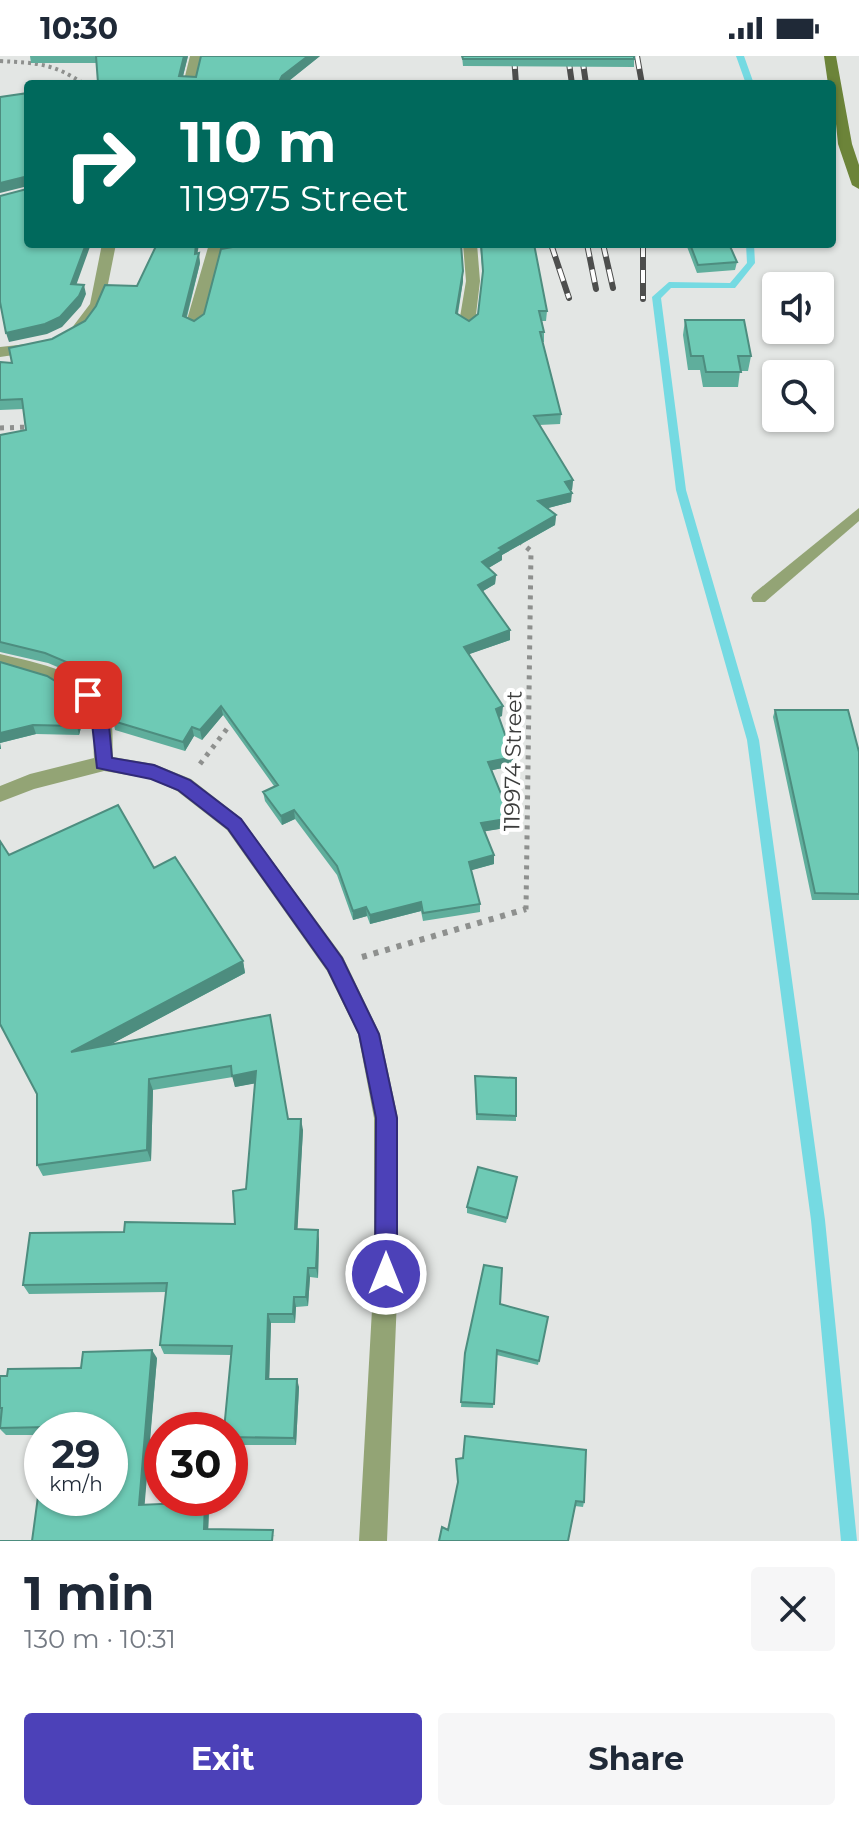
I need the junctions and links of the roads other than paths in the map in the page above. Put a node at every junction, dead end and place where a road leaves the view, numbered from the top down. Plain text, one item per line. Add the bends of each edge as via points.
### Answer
1 (196, 56) edge
2 (830, 56) edge
3 (190, 80) edge
4 (834, 80) edge
5 (836, 91) edge
6 (859, 185) edge
7 (108, 248) edge
8 (215, 248) edge
9 (470, 248) edge
10 (194, 323) edge
11 (467, 323) edge
12 (0, 352) edge
13 (859, 513) edge
14 (759, 598) dead end
15 (0, 661) edge
16 (104, 763) junction
17 (0, 794) edge
18 (373, 1541) edge

1 - 3 street
2 - 4 street
5 - 6 street
7 - 12 street via 97,304 83,326 58,341
8 - 10 street
9 - 11 street via 473,281
13 - 14 lane
15 - 16 street via 50,675 88,695 100,714
16 - 17 street
16 - 18 street via 154,772 184,785 234,824 335,964 369,1034 386,1118 386,1274

